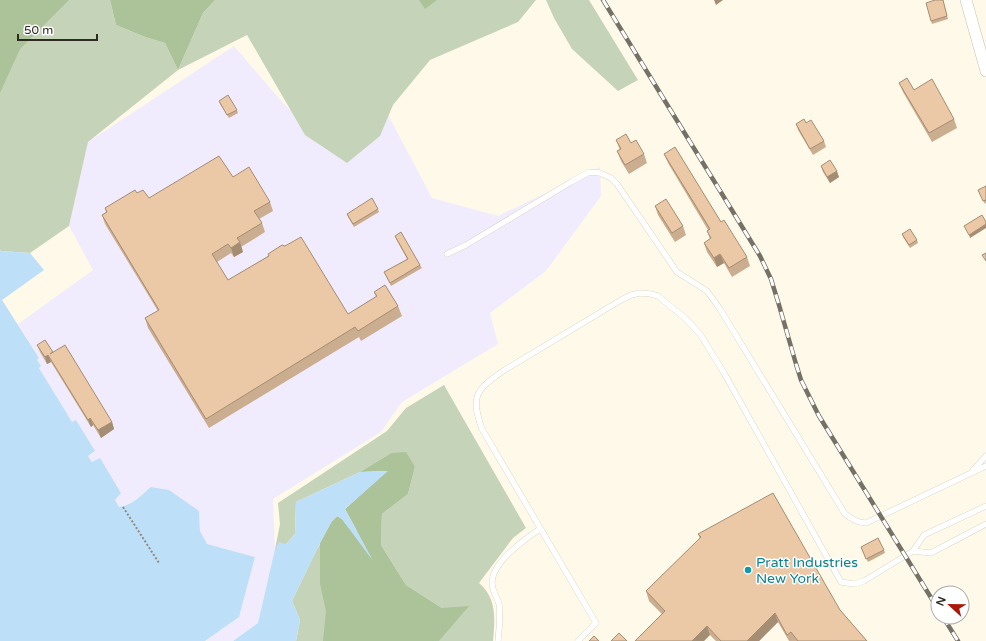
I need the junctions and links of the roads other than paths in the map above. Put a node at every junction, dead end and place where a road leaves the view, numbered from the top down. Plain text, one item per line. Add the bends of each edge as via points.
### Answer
1 (966, 0) edge
2 (986, 71) edge
3 (447, 254) dead end
4 (986, 456) edge
5 (986, 466) edge
6 (971, 473) junction
7 (986, 506) edge
8 (986, 524) edge
9 (540, 529) junction
10 (914, 552) junction
11 (498, 641) edge
12 (578, 641) edge

1 - 2 street
3 - 6 lane via 589,172 600,173 617,184 677,272 707,291 720,309 845,514 853,520 866,523
4 - 6 lane
5 - 6 lane
7 - 10 lane via 924,535
8 - 10 lane via 931,553
9 - 10 lane via 482,429 475,405 479,392 503,371 621,300 640,293 658,296 700,334 841,582 854,584 864,581
9 - 11 lane via 516,546 495,572 492,583 499,604
9 - 12 lane via 596,623

